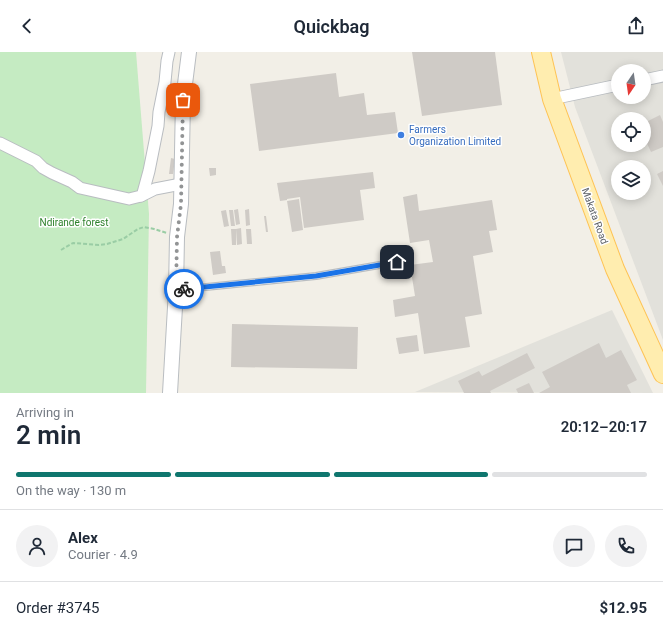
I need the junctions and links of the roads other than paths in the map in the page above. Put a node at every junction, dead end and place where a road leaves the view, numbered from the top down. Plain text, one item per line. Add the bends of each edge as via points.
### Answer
1 (189, 52) edge
2 (541, 52) edge
3 (166, 55) edge
4 (663, 76) edge
5 (651, 79) edge
6 (611, 86) edge
7 (552, 99) junction
8 (0, 143) edge
9 (181, 184) junction
10 (140, 196) junction
11 (397, 262) dead end
12 (176, 290) junction
13 (663, 374) edge
14 (170, 393) edge

1 - 9 street via 183,100
2 - 7 main road, Makata Road
3 - 10 street via 166,82 158,126 147,178
4 - 5 street
6 - 7 street
7 - 13 main road, Makata Road via 614,269
8 - 10 street via 80,188 129,199
9 - 10 street via 155,189
9 - 12 street
11 - 12 lane via 316,276
12 - 14 street

